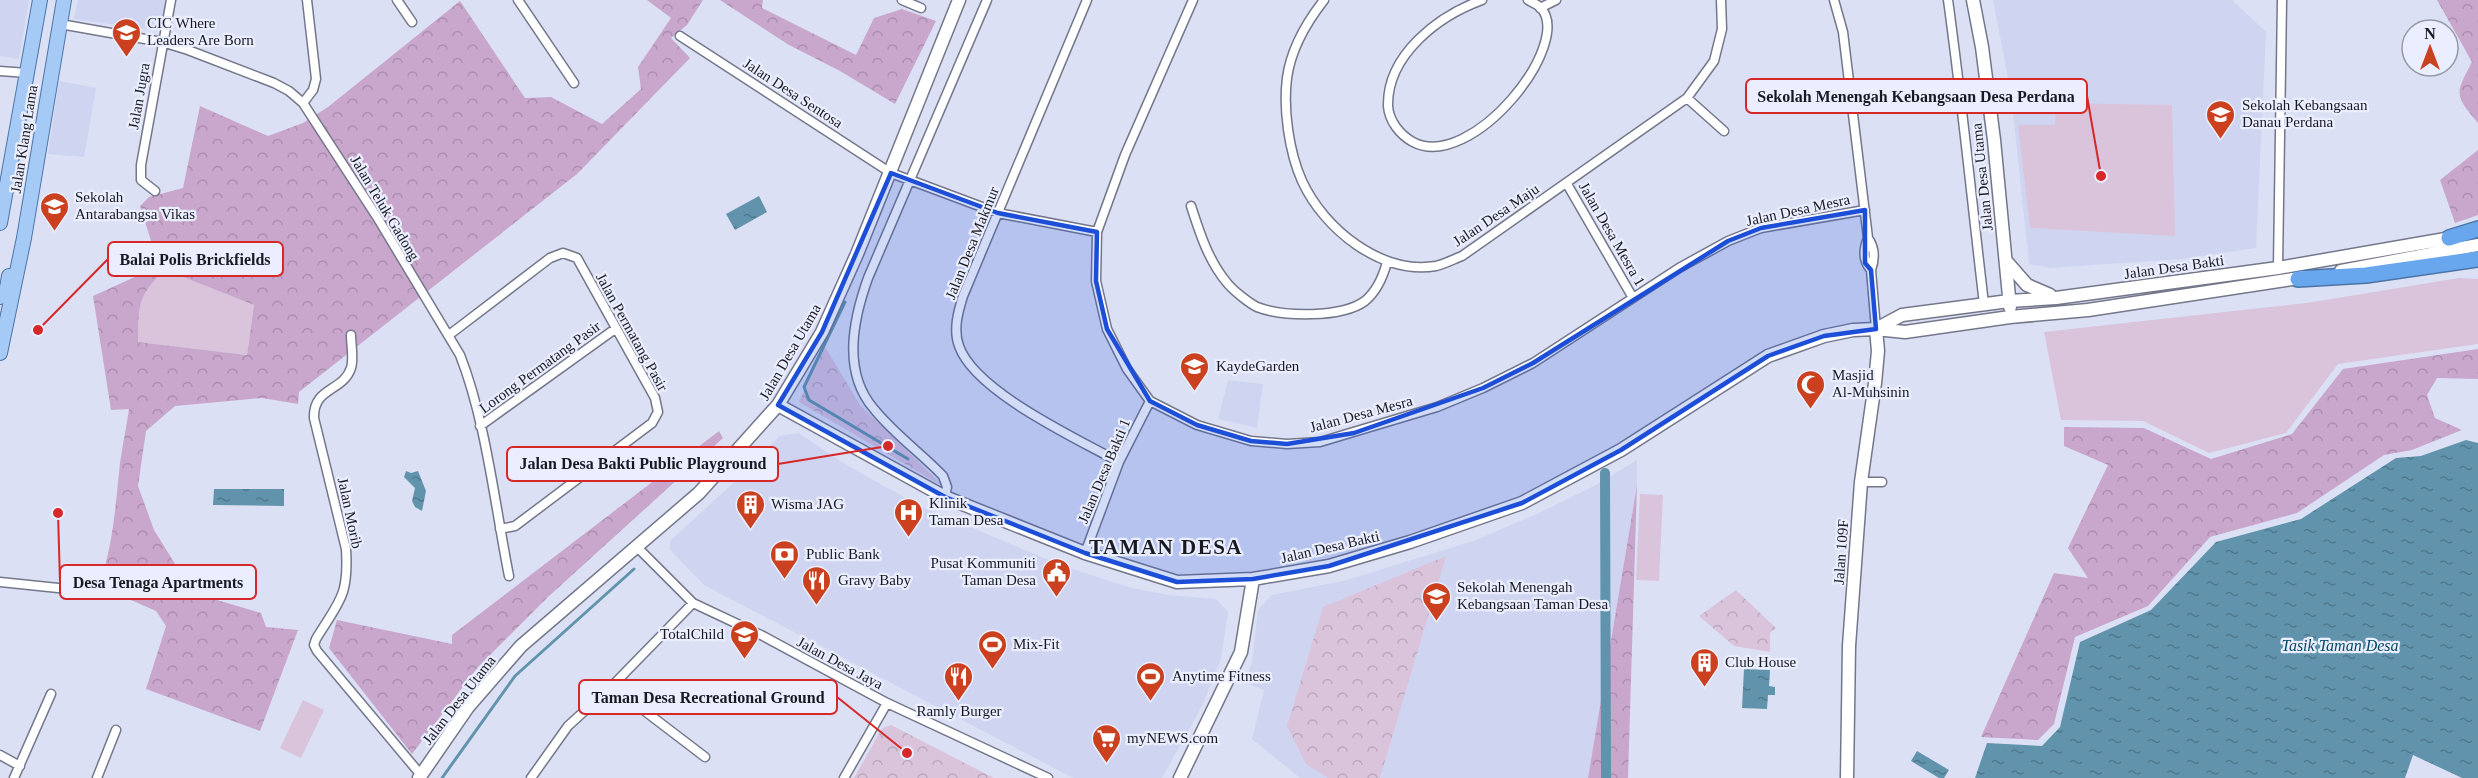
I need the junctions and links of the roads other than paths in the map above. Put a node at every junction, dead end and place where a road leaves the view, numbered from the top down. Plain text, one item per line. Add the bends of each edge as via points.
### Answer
1 (40, 0) edge
2 (64, 0) edge
3 (171, 0) edge
4 (307, 0) edge
5 (397, 0) edge
6 (518, 0) edge
7 (902, 0) edge
8 (959, 0) edge
9 (987, 0) edge
10 (1087, 0) edge
11 (1193, 0) edge
12 (1324, 0) edge
13 (1482, 0) edge
14 (1528, 0) edge
15 (1556, 0) edge
16 (1721, 0) edge
17 (1834, 0) edge
18 (1948, 0) edge
19 (1973, 0) edge
20 (2282, 0) edge
21 (921, 8) dead end
22 (1540, 8) junction
23 (412, 22) dead end
24 (60, 24) junction
25 (680, 36) dead end
26 (162, 42) junction
27 (0, 70) edge
28 (27, 72) junction
29 (573, 83) dead end
30 (47, 93) junction
31 (1687, 98) junction
32 (303, 103) junction
33 (1724, 131) dead end
34 (891, 173) junction
35 (911, 182) junction
36 (1567, 184) junction
37 (155, 191) dead end
38 (1191, 206) dead end
39 (1864, 210) junction
40 (998, 213) junction
41 (0, 223) edge
42 (2478, 231) edge
43 (1097, 232) junction
44 (2450, 238) joint
45 (2478, 245) edge
46 (2478, 259) edge
47 (2006, 260) junction
48 (1387, 262) junction
49 (2278, 268) junction
50 (2298, 279) junction
51 (0, 297) edge
52 (1633, 298) junction
53 (2056, 298) junction
54 (2009, 301) junction
55 (1984, 304) junction
56 (2010, 317) junction
57 (615, 329) junction
58 (1876, 329) junction
59 (351, 335) dead end
60 (449, 335) junction
61 (0, 352) edge
62 (1150, 400) junction
63 (778, 405) junction
64 (480, 426) junction
65 (1119, 462) junction
66 (1861, 482) junction
67 (1882, 483) dead end
68 (945, 497) junction
69 (500, 529) junction
70 (637, 547) junction
71 (1085, 553) junction
72 (509, 576) dead end
73 (1253, 579) junction
74 (0, 582) edge
75 (87, 591) dead end
76 (693, 603) junction
77 (612, 686) junction
78 (51, 694) dead end
79 (887, 703) junction
80 (116, 730) dead end
81 (0, 755) edge
82 (705, 758) dead end
83 (20, 766) junction
84 (420, 776) edge
85 (14, 778) edge
86 (97, 778) edge
87 (531, 778) edge
88 (844, 778) edge
89 (1048, 778) edge
90 (1180, 778) edge
91 (1847, 778) edge

1 - 28 main road, Jalan Klang Lama
2 - 24 main road, Jalan Klang Lama
3 - 26 street, Jalan Jugra
4 - 32 street via 316,79
5 - 23 street
6 - 29 street
7 - 21 street
8 - 34 street, Jalan Desa Utama
9 - 35 street
10 - 40 street, Jalan Desa Makmur
11 - 43 street, Jalan Desa Mesra via 1125,155
12 - 48 street, Jalan Desa Maju via 1305,25 1287,79 1288,131 1293,156 1314,203 1363,249
13 - 22 street via 1431,29 1406,53 1394,73 1388,92 1389,114 1398,130 1414,142 1431,147 1448,145 1466,138 1505,108 1542,52 1546,34
14 - 22 street
15 - 22 street
16 - 31 street, Jalan Desa Maju via 1722,29 1714,61
17 - 39 street, Jalan Desa Mesra via 1843,32
18 - 55 street
19 - 47 street, Jalan Desa Utama via 1982,47
20 - 49 street
24 - 26 street, Jalan Teluk Gadong
24 - 30 main road, Jalan Klang Lama
25 - 34 street, Jalan Desa Sentosa
26 - 32 street, Jalan Teluk Gadong via 273,83
26 - 37 street, Jalan Jugra via 141,165 141,180
27 - 28 street
28 - 41 main road, Jalan Klang Lama
30 - 51 main road via 36,114 7,288
30 - 61 main road, Jalan Klang Lama via 24,238
31 - 33 street
31 - 36 street, Jalan Desa Maju
32 - 60 street, Jalan Teluk Gadong
34 - 35 street, Jalan Desa Sentosa
34 - 63 street, Jalan Desa Utama via 822,332
35 - 40 street, Jalan Desa Sentosa
35 - 68 street via 859,304 854,368 860,388 873,408 943,476
36 - 48 street, Jalan Desa Maju via 1462,256 1437,266
36 - 52 street, Jalan Desa Mesra 1
38 - 48 street via 1203,244 1229,285 1256,307 1292,314 1349,308 1364,302 1374,292 1383,279
39 - 52 street, Jalan Desa Mesra via 1761,228 1728,241
39 - 58 street, Jalan Desa Mesra via 1868,238 1873,245
40 - 43 street, Jalan Desa Sentosa
40 - 65 street, Jalan Desa Makmur via 957,317 962,352 976,372 998,391
42 - 44 highway
43 - 62 street, Jalan Desa Mesra via 1096,281 1107,329 1126,369
44 - 49 street, Jalan Desa Bakti
45 - 50 street, Jalan Desa Bakti
46 - 50 highway via 2366,275
47 - 53 street via 2027,285
47 - 54 street, Jalan Desa Utama
49 - 53 street, Jalan Desa Bakti
50 - 56 street, Jalan Desa Bakti via 2088,310
52 - 62 street, Jalan Desa Mesra via 1533,363 1483,388 1437,407 1320,442 1251,441 1197,425
53 - 54 street, Jalan Desa Bakti
54 - 55 street, Jalan Desa Bakti
54 - 56 street, Jalan Desa Utama
55 - 58 street, Jalan Desa Bakti via 1902,315
56 - 58 street, Jalan Desa Bakti via 1905,332
57 - 60 street, Jalan Permatang Pasir via 576,258 564,253 550,258
57 - 64 street, Lorong Permatang Pasir
57 - 69 street, Jalan Permatang Pasir via 655,398 658,412 652,423 515,526
58 - 66 street, Jalan 109F via 1875,383
58 - 73 street, Jalan Desa Bakti via 1824,336 1768,356 1621,450 1522,503 1329,566
59 - 84 street, Jalan Morib via 352,367 319,397 314,408 347,566 341,601 314,645
60 - 64 street, Jalan Teluk Gadong via 467,374
62 - 65 street, Jalan Desa Bakti 1
63 - 68 street, Jalan Desa Bakti
63 - 70 street, Jalan Desa Utama via 718,473
64 - 69 street, Jalan Teluk Gadong
65 - 71 street, Jalan Desa Bakti 1
66 - 67 street
66 - 91 street, Jalan 109F via 1849,646
68 - 71 street, Jalan Desa Bakti
69 - 72 street, Jalan Teluk Gadong
70 - 76 street, Jalan Desa Jaya
70 - 84 street, Jalan Desa Utama via 521,646 468,707
71 - 73 street, Jalan Desa Bakti via 1177,582
73 - 90 street via 1241,652
74 - 75 street
76 - 77 street
76 - 79 street, Jalan Desa Jaya
77 - 82 street
77 - 87 street via 568,726
78 - 83 street
79 - 88 street
79 - 89 street, Jalan Desa Jaya
80 - 86 street
81 - 83 street
83 - 85 street

